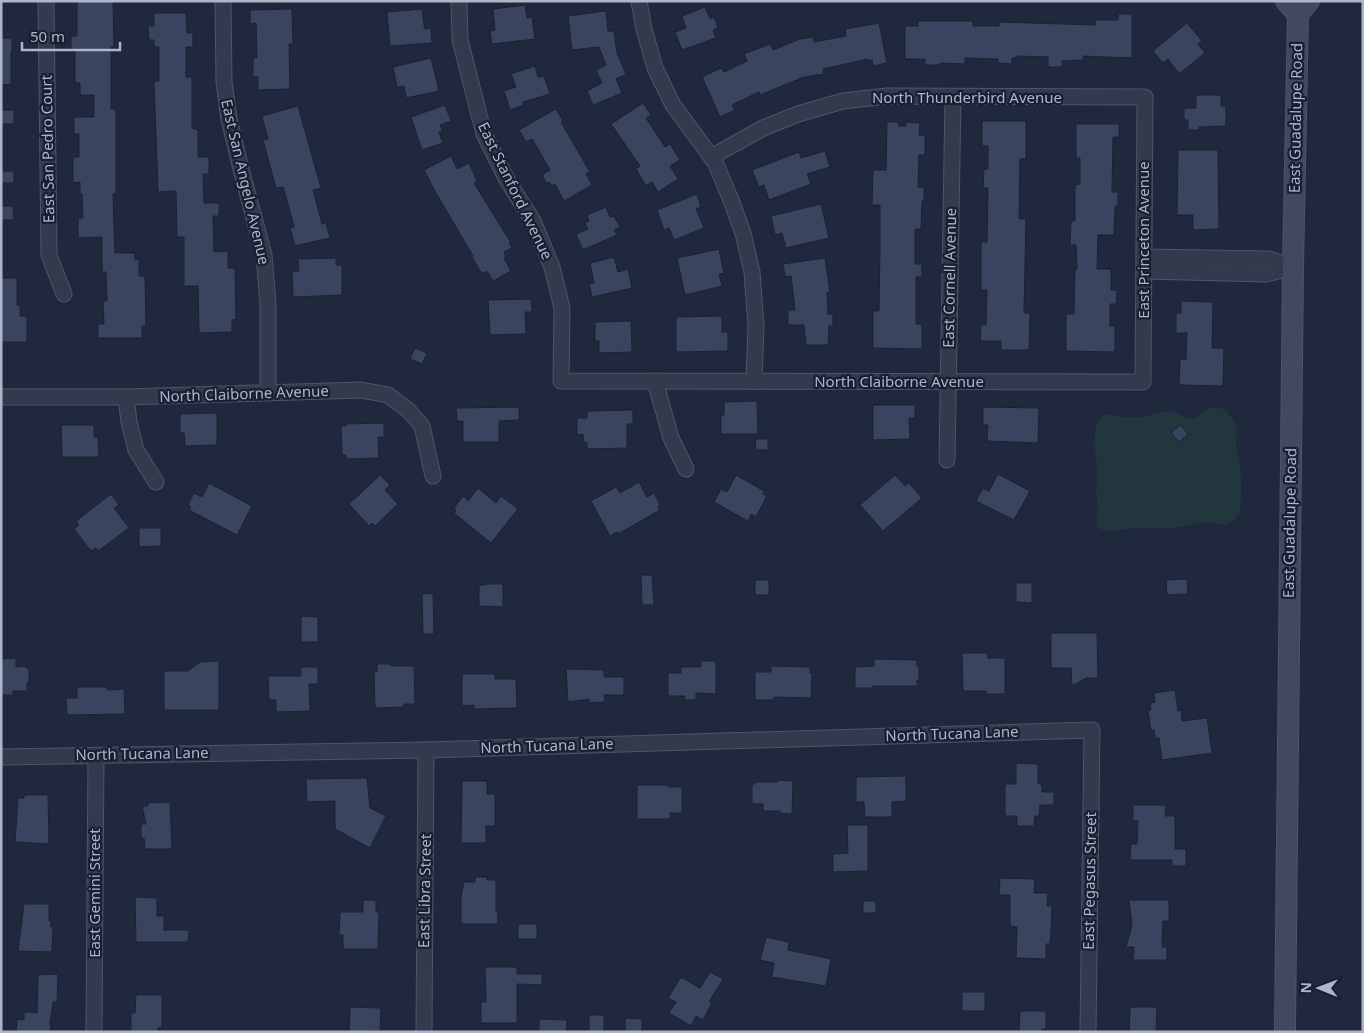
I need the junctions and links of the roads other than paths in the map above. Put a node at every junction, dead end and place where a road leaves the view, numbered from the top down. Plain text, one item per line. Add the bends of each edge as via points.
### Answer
1 (46, 1) edge
2 (223, 1) edge
3 (459, 1) edge
4 (640, 1) edge
5 (1298, 6) edge
6 (953, 97) junction
7 (1145, 97) joint
8 (711, 157) junction
9 (1144, 264) junction
10 (1293, 267) junction
11 (64, 294) dead end
12 (561, 381) joint
13 (655, 381) junction
14 (754, 381) junction
15 (948, 382) junction
16 (1143, 382) joint
17 (268, 393) junction
18 (1, 397) edge
19 (126, 397) junction
20 (947, 460) dead end
21 (686, 469) dead end
22 (433, 476) dead end
23 (156, 482) dead end
24 (1092, 730) joint
25 (426, 750) junction
26 (96, 755) junction
27 (1, 757) edge
28 (94, 1032) edge
29 (424, 1032) edge
30 (1088, 1032) edge
31 (1285, 1032) edge

1 - 11 street, East San Pedro Court via 49,255
2 - 17 street, East San Angelo Avenue via 224,82 229,118 264,255 268,304
3 - 12 street, East Stanford Avenue via 460,40 484,134 507,180 533,221 552,267 562,308
4 - 8 street via 655,68 673,105
5 - 10 main road, East Guadalupe Road
6 - 7 street, North Thunderbird Avenue
6 - 8 street, North Thunderbird Avenue via 887,96 843,101 763,128
6 - 15 street, East Cornell Avenue
7 - 9 street, East Princeton Avenue
8 - 14 street via 743,233 752,272 756,326
9 - 10 street via 1266,274
9 - 16 street, East Princeton Avenue
10 - 31 main road, East Guadalupe Road
12 - 13 street, North Claiborne Avenue
13 - 14 street, North Claiborne Avenue
13 - 21 street via 671,438
14 - 15 street, North Claiborne Avenue
15 - 16 street, North Claiborne Avenue
15 - 20 street, East Cornell Avenue
17 - 19 street, North Claiborne Avenue
17 - 22 street, North Claiborne Avenue via 362,390 388,395 422,426
18 - 19 street, North Claiborne Avenue
19 - 23 street via 136,450
24 - 25 street, North Tucana Lane
24 - 30 street, East Pegasus Street
25 - 26 street, North Tucana Lane
25 - 29 street, East Libra Street
26 - 27 street, North Tucana Lane
26 - 28 street, East Gemini Street

